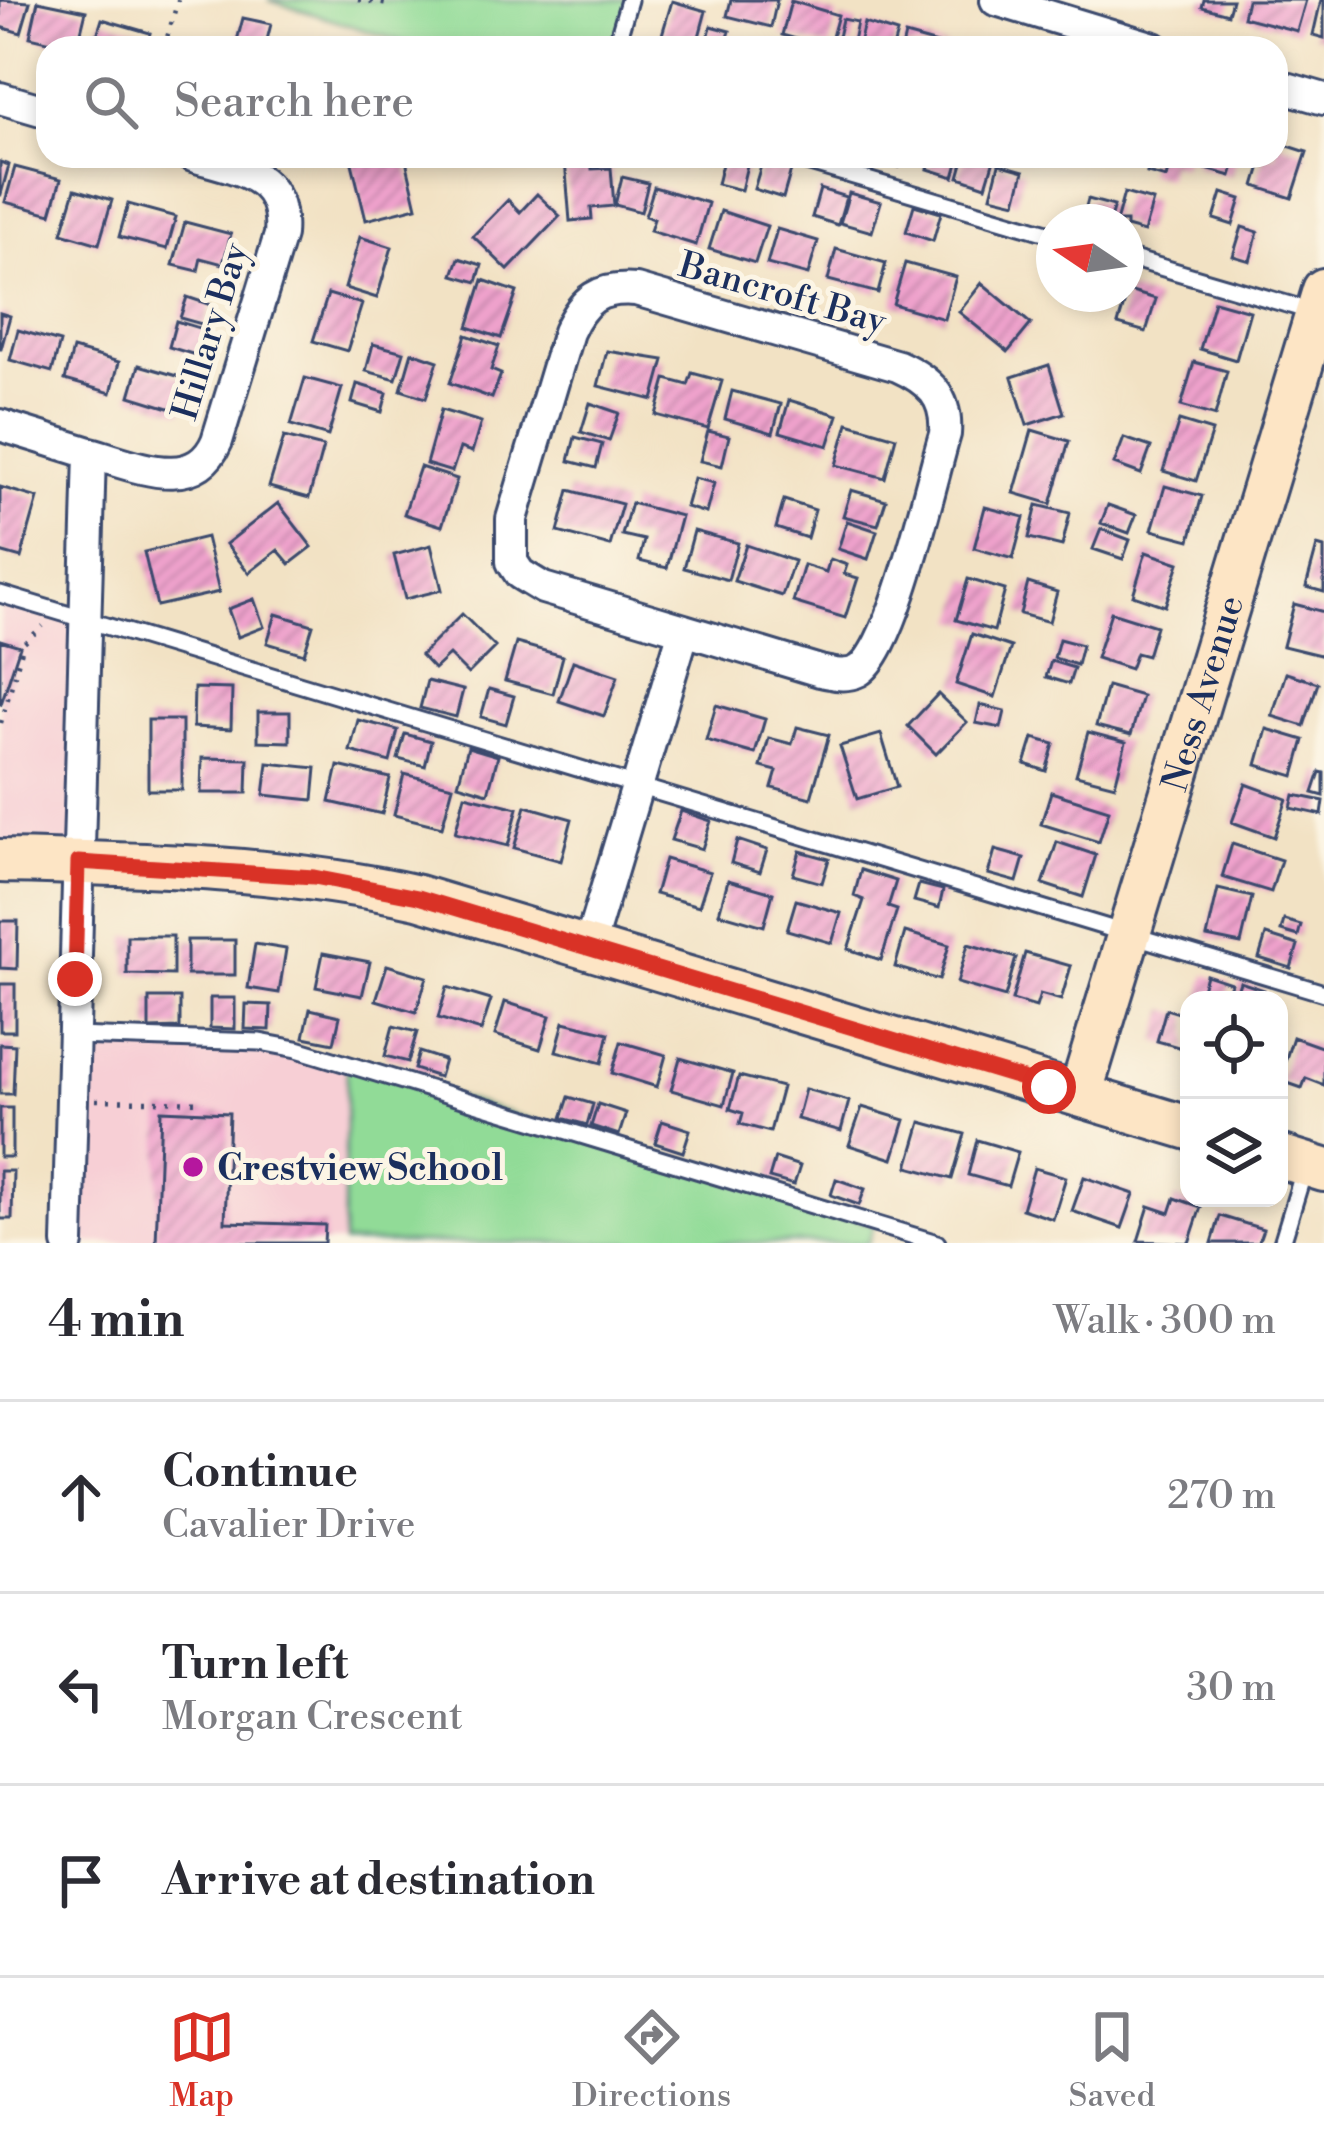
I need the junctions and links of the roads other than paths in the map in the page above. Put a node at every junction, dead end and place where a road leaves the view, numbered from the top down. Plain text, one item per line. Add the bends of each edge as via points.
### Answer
1 (629, 0) edge
2 (996, 0) edge
3 (618, 36) edge
4 (1114, 36) edge
5 (1288, 89) edge
6 (0, 98) edge
7 (1324, 100) edge
8 (36, 108) edge
9 (228, 168) edge
10 (828, 168) edge
11 (1036, 230) edge
12 (1144, 262) edge
13 (1318, 323) edge
14 (0, 425) edge
15 (90, 453) junction
16 (0, 594) edge
17 (73, 616) junction
18 (684, 630) junction
19 (636, 786) junction
20 (0, 861) edge
21 (78, 862) junction
22 (1128, 933) junction
23 (588, 950) junction
24 (1324, 993) edge
25 (74, 1036) junction
26 (1080, 1095) junction
27 (1180, 1125) edge
28 (1303, 1163) edge
29 (68, 1243) edge
30 (937, 1243) edge
31 (1282, 1243) edge

1 - 3 lane
2 - 4 street
5 - 7 street
6 - 8 street
9 - 15 street, Hillary Bay via 257,178 278,200 281,216 217,441 201,464 176,473
10 - 11 lane
12 - 13 lane
13 - 22 street, Ness Avenue
14 - 15 street
15 - 17 street
16 - 17 lane
17 - 19 lane
17 - 21 street
18 - 18 street, Bancroft Bay via 543,587 512,562 512,519 568,332 578,310 602,291 636,290 898,366 932,385 944,410 945,434 885,637 859,670 820,671
18 - 19 street
19 - 22 lane
19 - 23 street
20 - 21 street
21 - 23 street via 356,883
21 - 25 street
22 - 24 lane
22 - 26 street, Ness Avenue
23 - 26 street
25 - 29 street
25 - 30 lane via 297,1049
26 - 27 street
28 - 31 lane

